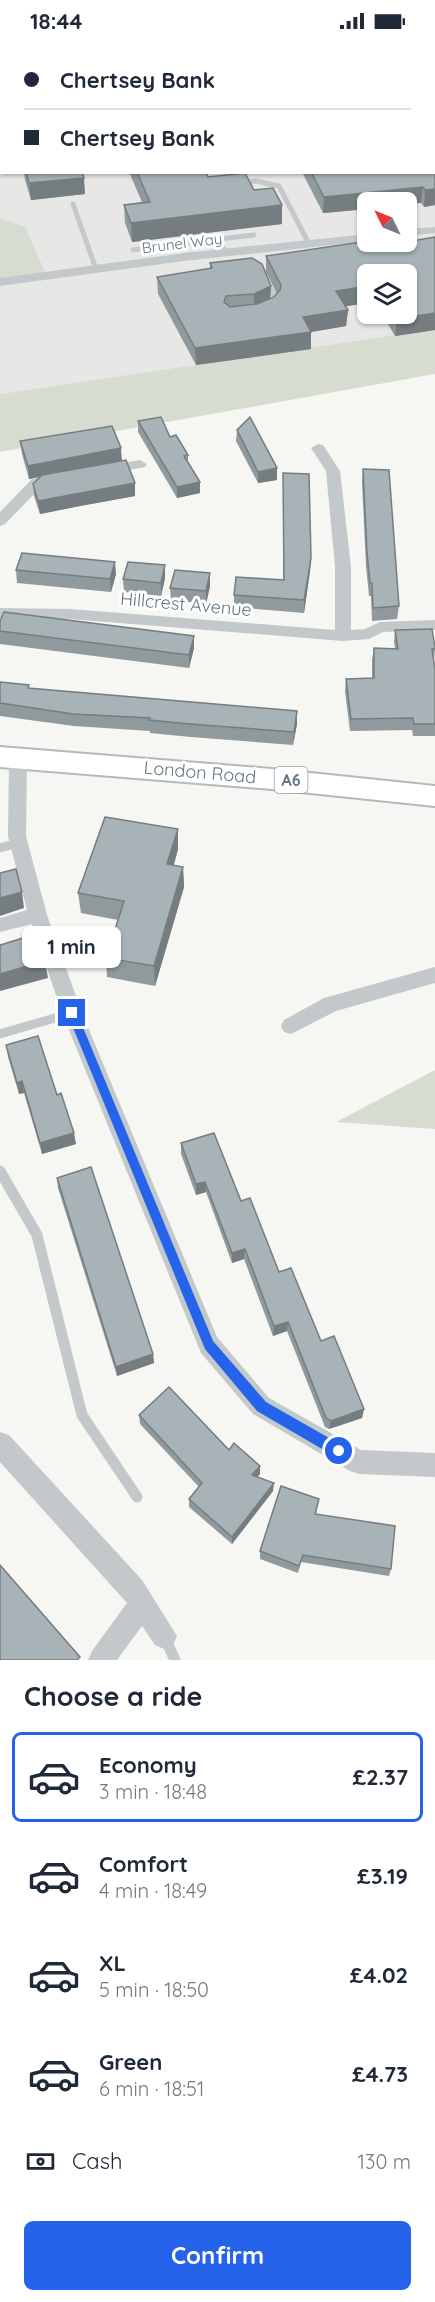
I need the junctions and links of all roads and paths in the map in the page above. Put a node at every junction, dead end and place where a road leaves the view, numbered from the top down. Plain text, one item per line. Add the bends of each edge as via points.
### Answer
1 (245, 174) edge
2 (249, 182) junction
3 (229, 184) edge
4 (73, 204) dead end
5 (435, 230) edge
6 (417, 232) edge
7 (254, 235) dead end
8 (357, 238) edge
9 (219, 239) junction
10 (309, 244) junction
11 (133, 250) dead end
12 (225, 253) junction
13 (96, 269) junction
14 (256, 273) edge
15 (0, 282) edge
16 (266, 314) edge
17 (318, 448) dead end
18 (140, 464) dead end
19 (96, 471) edge
20 (65, 477) edge
21 (0, 521) edge
22 (0, 613) edge
23 (435, 625) edge
24 (343, 636) junction
25 (9, 758) edge
26 (435, 796) edge
27 (10, 846) edge
28 (38, 915) junction
29 (0, 926) edge
30 (435, 975) edge
31 (72, 1013) junction
32 (291, 1026) dead end
33 (0, 1034) edge
34 (0, 1171) edge
35 (0, 1444) edge
36 (435, 1466) edge
37 (137, 1497) dead end
38 (142, 1604) junction
39 (164, 1636) joint
40 (101, 1660) edge
41 (175, 1660) edge

1 - 2 lane
2 - 3 lane
2 - 10 lane via 279,186
4 - 13 lane
5 - 6 street
7 - 9 lane
8 - 10 street, Brunel Way
9 - 11 lane
9 - 12 lane
10 - 12 street, Brunel Way via 248,254
12 - 13 street, Brunel Way
13 - 15 street, Brunel Way
14 - 16 lane via 265,277 276,304
17 - 24 street via 333,471 343,567
18 - 19 street
20 - 21 street via 37,482
22 - 24 street, Hillcrest Avenue via 70,614
23 - 24 street, Hillcrest Avenue via 380,627 369,634
25 - 26 main road, London Road / A6 via 319,782
25 - 27 street via 17,836
27 - 28 street
28 - 29 street
28 - 31 street
30 - 32 street via 331,1004
31 - 33 lane
31 - 36 street via 209,1345 228,1370 261,1406 359,1462
34 - 37 lane via 37,1235 82,1415
35 - 38 street via 133,1589
38 - 39 street
38 - 40 street
39 - 41 lane

